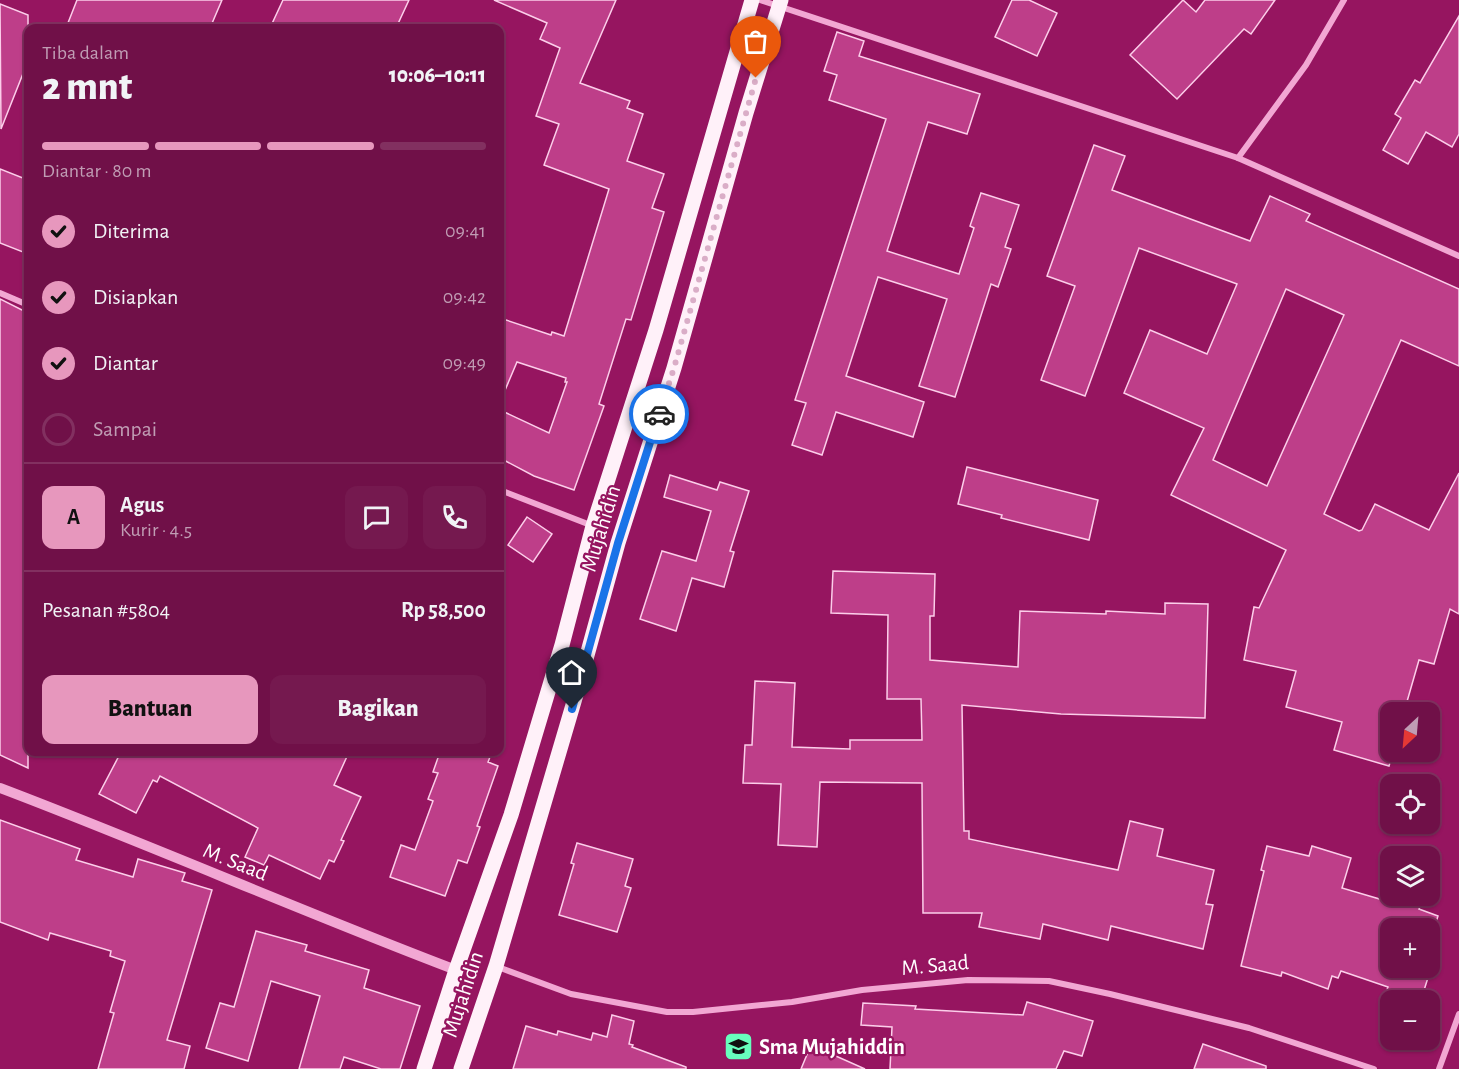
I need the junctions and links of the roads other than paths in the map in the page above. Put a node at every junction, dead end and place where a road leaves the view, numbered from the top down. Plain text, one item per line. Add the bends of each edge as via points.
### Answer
1 (752, 0) edge
2 (760, 0) edge
3 (1344, 0) edge
4 (780, 4) edge
5 (1238, 158) junction
6 (1459, 256) edge
7 (0, 293) edge
8 (24, 303) edge
9 (504, 492) edge
10 (593, 526) junction
11 (0, 788) edge
12 (496, 966) junction
13 (456, 970) junction
14 (1459, 1014) edge
15 (424, 1069) edge
16 (461, 1069) edge
17 (1374, 1069) edge
18 (1439, 1069) edge

1 - 10 main road, Mujahidin via 656,330
2 - 4 street
3 - 5 street via 1306,65
4 - 5 street
4 - 12 main road, Mujahidin
5 - 6 street
7 - 8 street
9 - 10 street
10 - 13 main road, Mujahidin via 511,815
11 - 13 street, M. Saad
12 - 16 main road, Mujahidin
12 - 17 street, M. Saad via 571,994 667,1012 792,1002 862,990 968,980 1049,981 1249,1028
13 - 15 main road, Mujahidin
14 - 18 street

